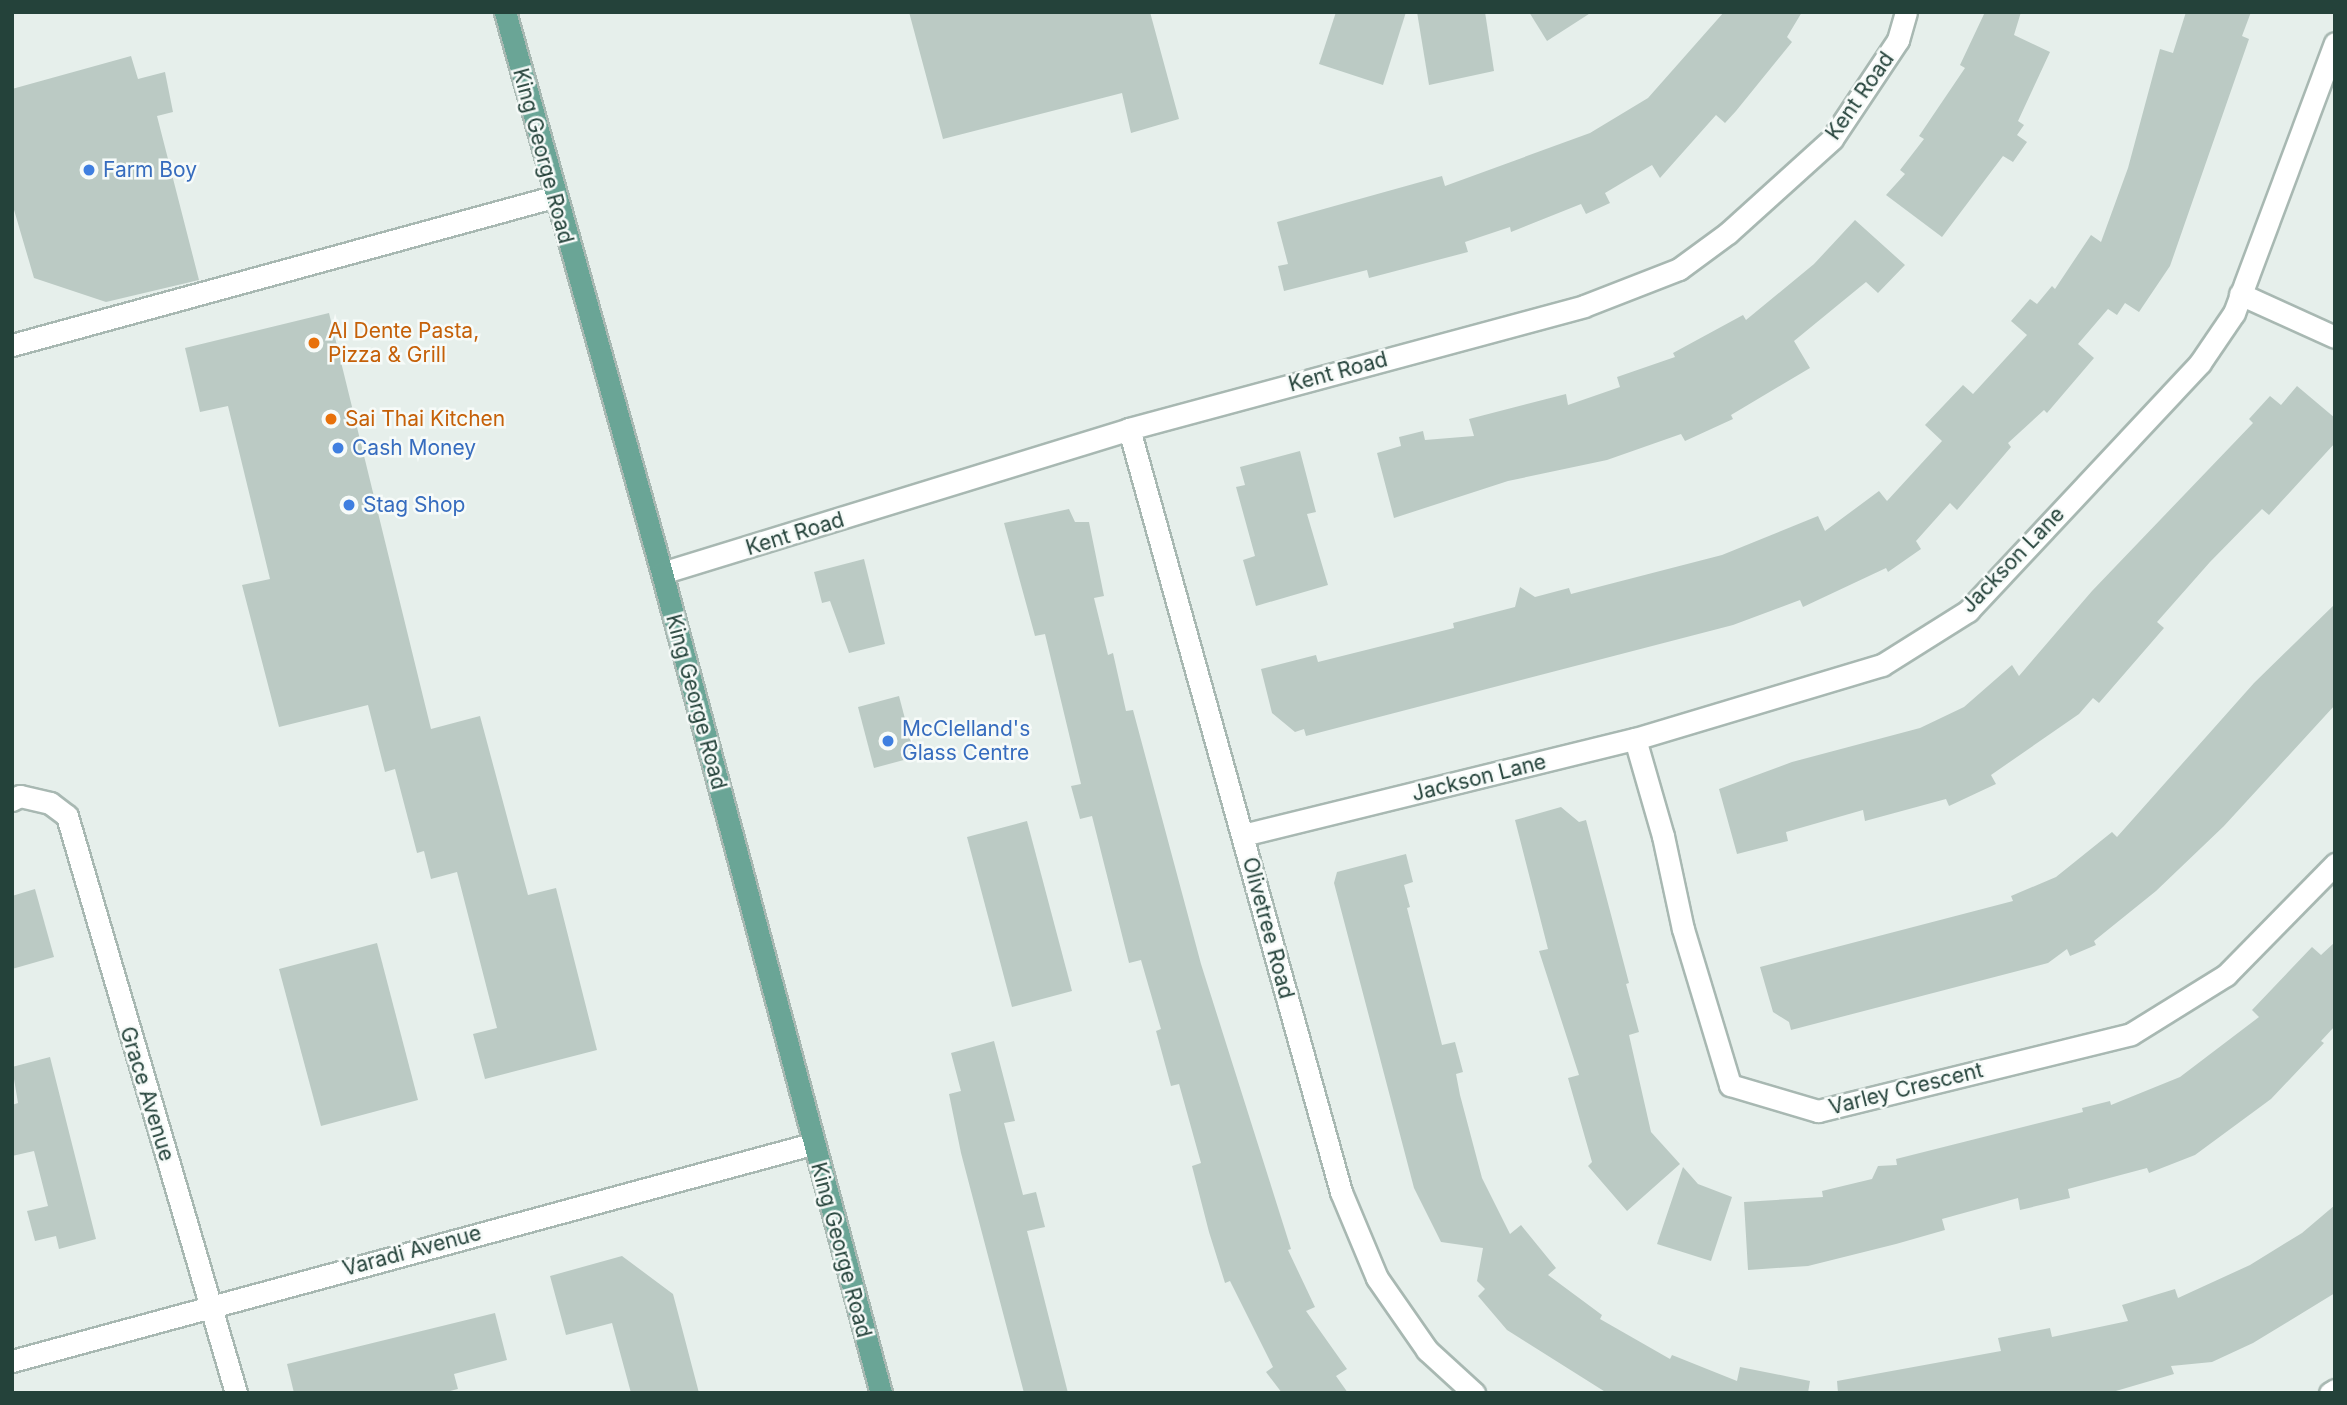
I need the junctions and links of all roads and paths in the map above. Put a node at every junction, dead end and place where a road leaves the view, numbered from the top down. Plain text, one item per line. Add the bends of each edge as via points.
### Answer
1 (505, 12) edge
2 (1906, 12) edge
3 (2335, 43) edge
4 (553, 197) junction
5 (2240, 294) junction
6 (2335, 337) edge
7 (12, 345) edge
8 (1129, 429) junction
9 (662, 573) junction
10 (1635, 739) junction
11 (12, 800) edge
12 (1243, 835) junction
13 (2335, 864) edge
14 (812, 1144) junction
15 (211, 1304) junction
16 (12, 1361) edge
17 (2335, 1390) edge
18 (236, 1393) edge
19 (880, 1393) edge
20 (1474, 1393) edge
21 (2330, 1393) edge

1 - 4 main road, King George Road
2 - 8 street, Kent Road via 1898,40 1832,139 1728,233 1679,270 1584,306
3 - 5 street, Jackson Lane
4 - 7 street
4 - 9 main road, King George Road
5 - 6 street
5 - 10 street, Jackson Lane via 2234,313 2200,363 1968,611 1882,665
8 - 9 street, Kent Road
8 - 12 street, Olivetree Road
9 - 14 main road, King George Road
10 - 12 street, Jackson Lane
10 - 13 street, Varley Crescent via 1683,929 1730,1085 1818,1111 2131,1034 2226,975
11 - 15 street, Grace Avenue via 20,796 50,803 67,816
12 - 20 street, Olivetree Road via 1341,1192 1377,1278 1427,1350
14 - 15 street, Varadi Avenue
14 - 19 main road, King George Road
15 - 16 street, Varadi Avenue
15 - 18 street, Grace Avenue
17 - 21 street

